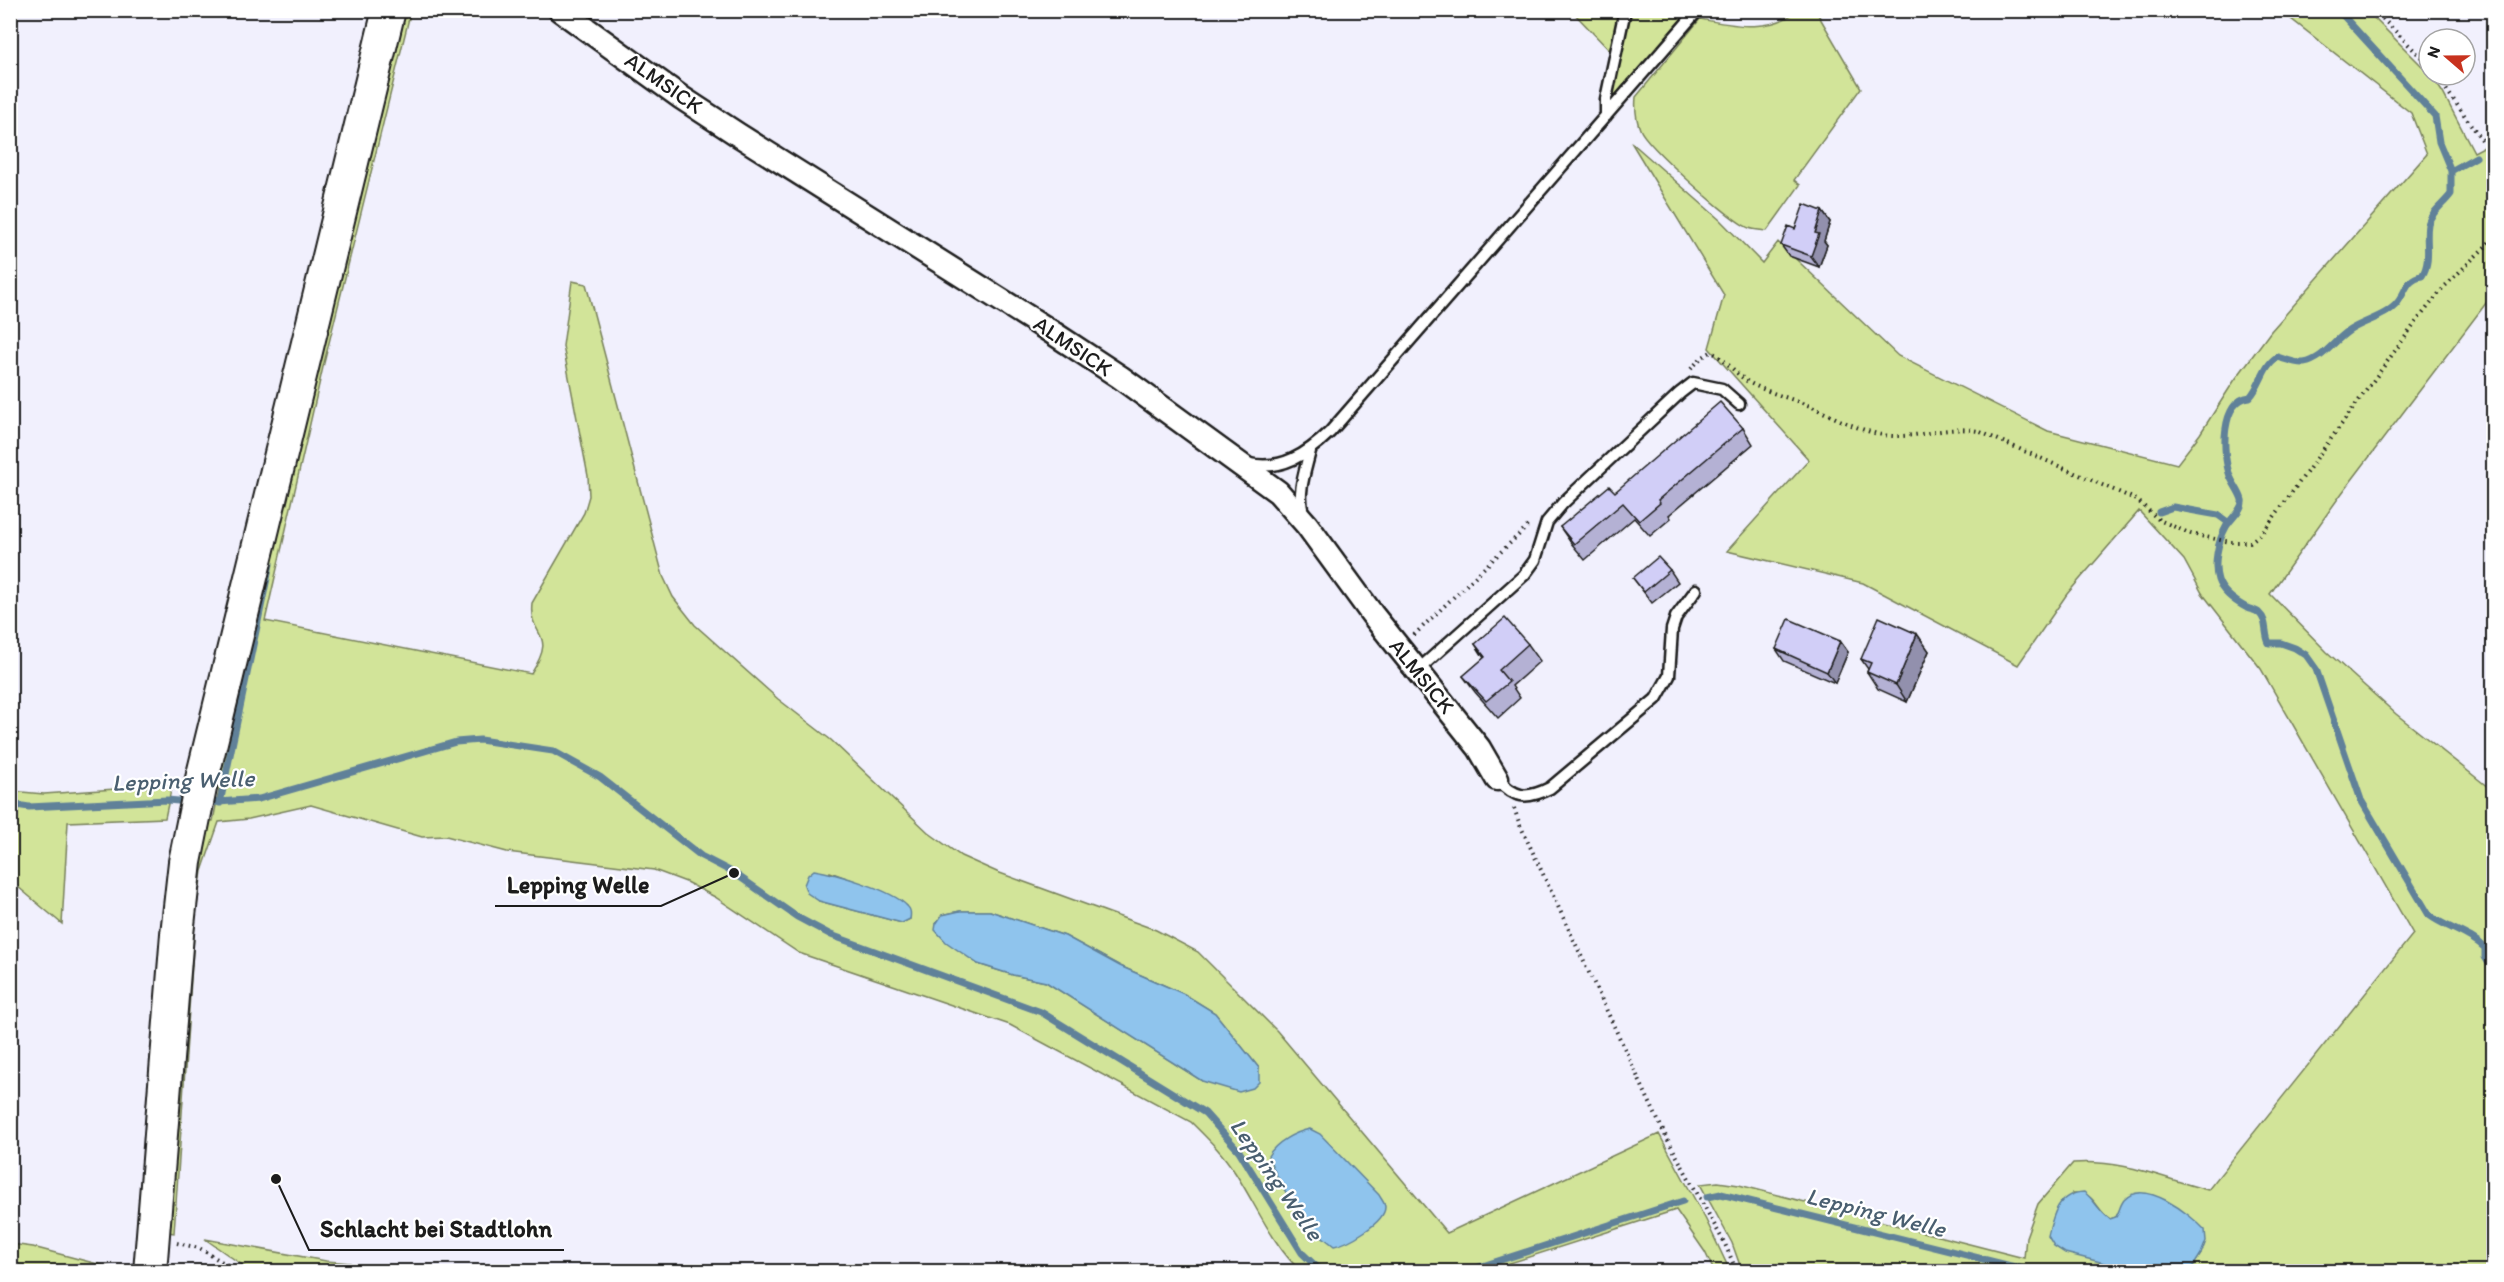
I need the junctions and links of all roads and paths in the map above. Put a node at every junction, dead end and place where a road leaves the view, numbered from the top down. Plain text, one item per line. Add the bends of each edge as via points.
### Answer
1 (389, 10) edge
2 (560, 10) edge
3 (1625, 10) edge
4 (1698, 10) edge
5 (2373, 10) edge
6 (2417, 53) edge
7 (2444, 87) edge
8 (1606, 116) junction
9 (2493, 157) edge
10 (2493, 236) edge
11 (1687, 373) dead end
12 (1739, 404) dead end
13 (1310, 451) junction
14 (1237, 461) junction
15 (1535, 519) dead end
16 (1307, 525) junction
17 (1696, 590) dead end
18 (1401, 648) junction
19 (1418, 670) junction
20 (1503, 784) junction
21 (151, 1256) edge
22 (239, 1272) edge
23 (1737, 1272) edge

1 - 21 street via 185,862
2 - 14 street, ALMSICK via 719,122 1047,329
3 - 8 lane via 1605,99
4 - 8 lane
5 - 6 path
7 - 9 path
8 - 13 lane
10 - 11 path via 2419,318 2263,532 2250,542 2191,534 2159,520 2137,500 1978,431 1913,436 1879,434 1750,383 1711,352
12 - 19 lane via 1722,389 1693,383 1680,393 1563,503 1547,522 1534,560 1524,575
13 - 14 lane via 1284,464 1259,466
13 - 16 lane via 1300,504
14 - 16 street, ALMSICK via 1278,492
15 - 18 path
16 - 18 street, ALMSICK
17 - 20 lane via 1674,623 1669,676 1656,699 1536,796 1522,796
18 - 19 street, ALMSICK
19 - 20 street, ALMSICK
20 - 23 path via 1664,1132
21 - 22 path via 178,1243 199,1248

